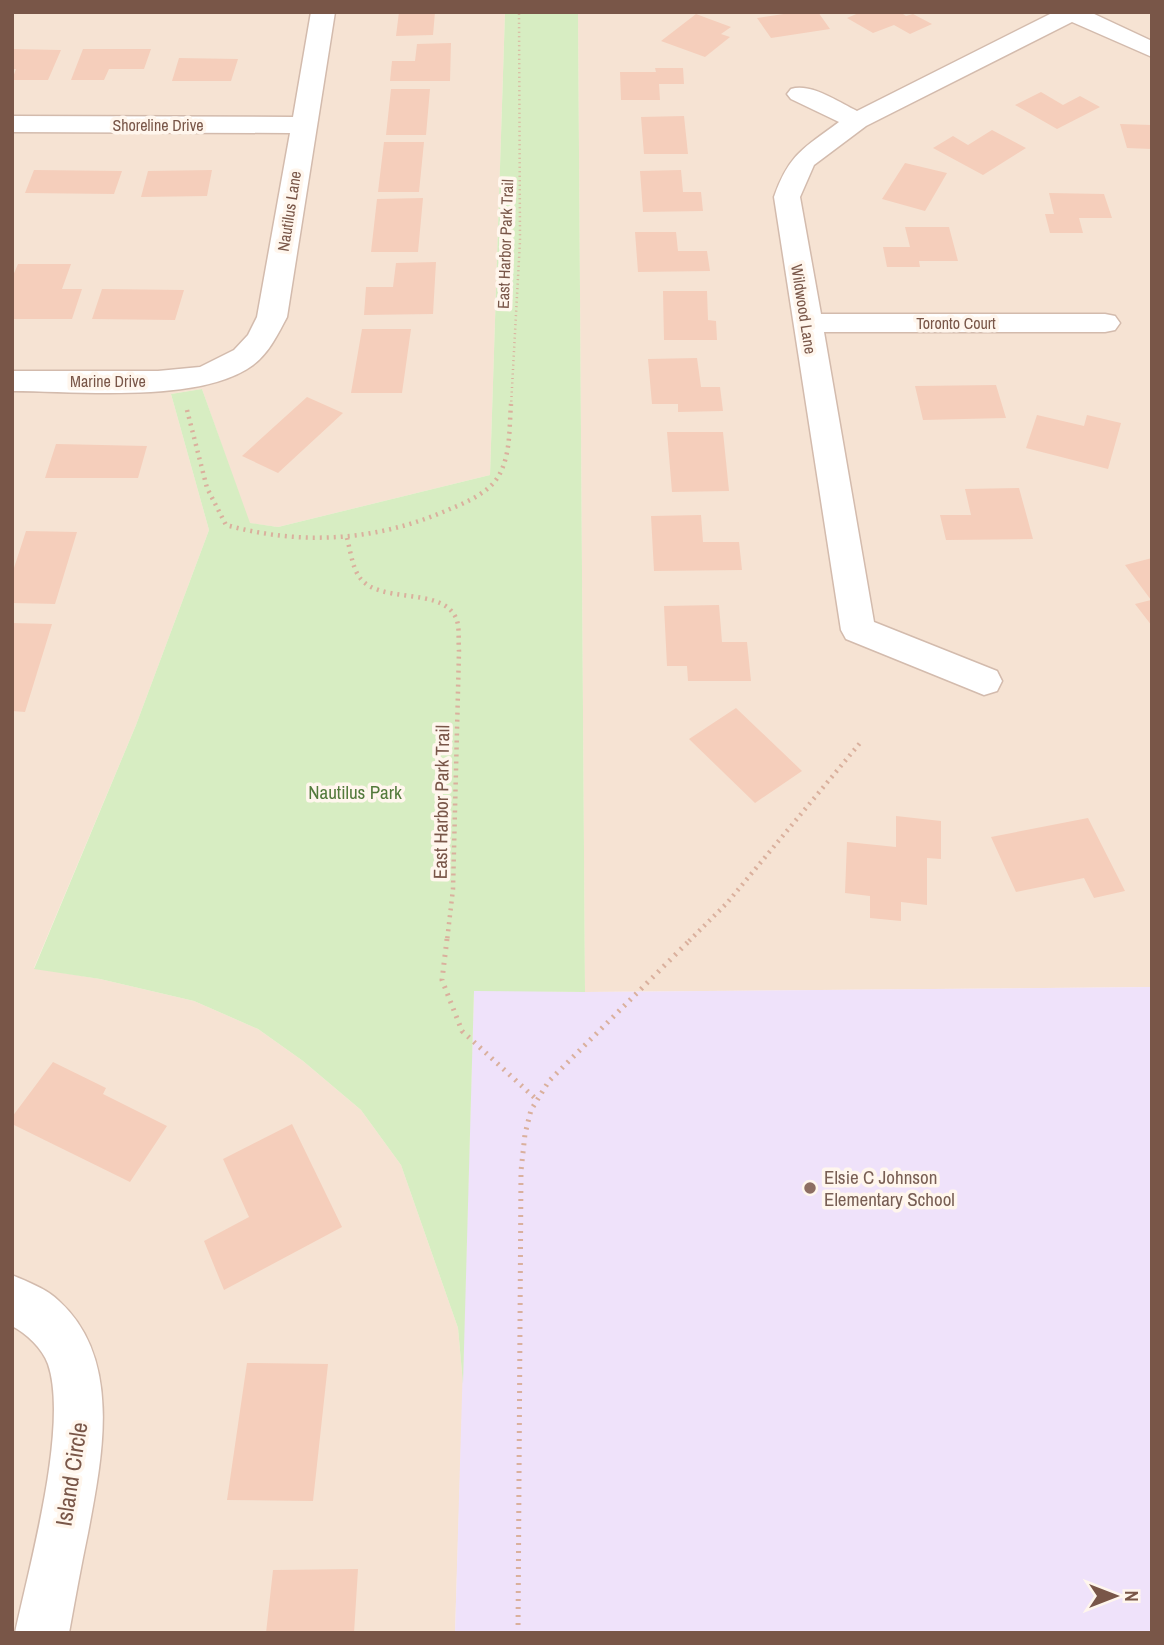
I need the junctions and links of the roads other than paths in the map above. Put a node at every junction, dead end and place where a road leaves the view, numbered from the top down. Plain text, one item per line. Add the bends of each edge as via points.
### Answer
1 (323, 12) edge
2 (1072, 13) edge
3 (1152, 50) edge
4 (800, 94) dead end
5 (858, 121) junction
6 (12, 124) edge
7 (303, 125) junction
8 (806, 323) junction
9 (1105, 323) dead end
10 (204, 376) joint
11 (12, 381) edge
12 (984, 681) dead end
13 (12, 1299) edge
14 (42, 1633) edge

1 - 7 street, Nautilus Lane
2 - 3 street
2 - 5 street, Wildwood Lane
4 - 5 street
5 - 8 street, Wildwood Lane via 811,153 796,172 786,197
6 - 7 street, Shoreline Drive
7 - 10 street, Nautilus Lane via 266,334 238,362
8 - 9 street, Toronto Court
8 - 12 street, Wildwood Lane via 858,630
10 - 11 street, Marine Drive via 157,382
13 - 14 street, Island Circle via 61,1338 75,1369 81,1412

